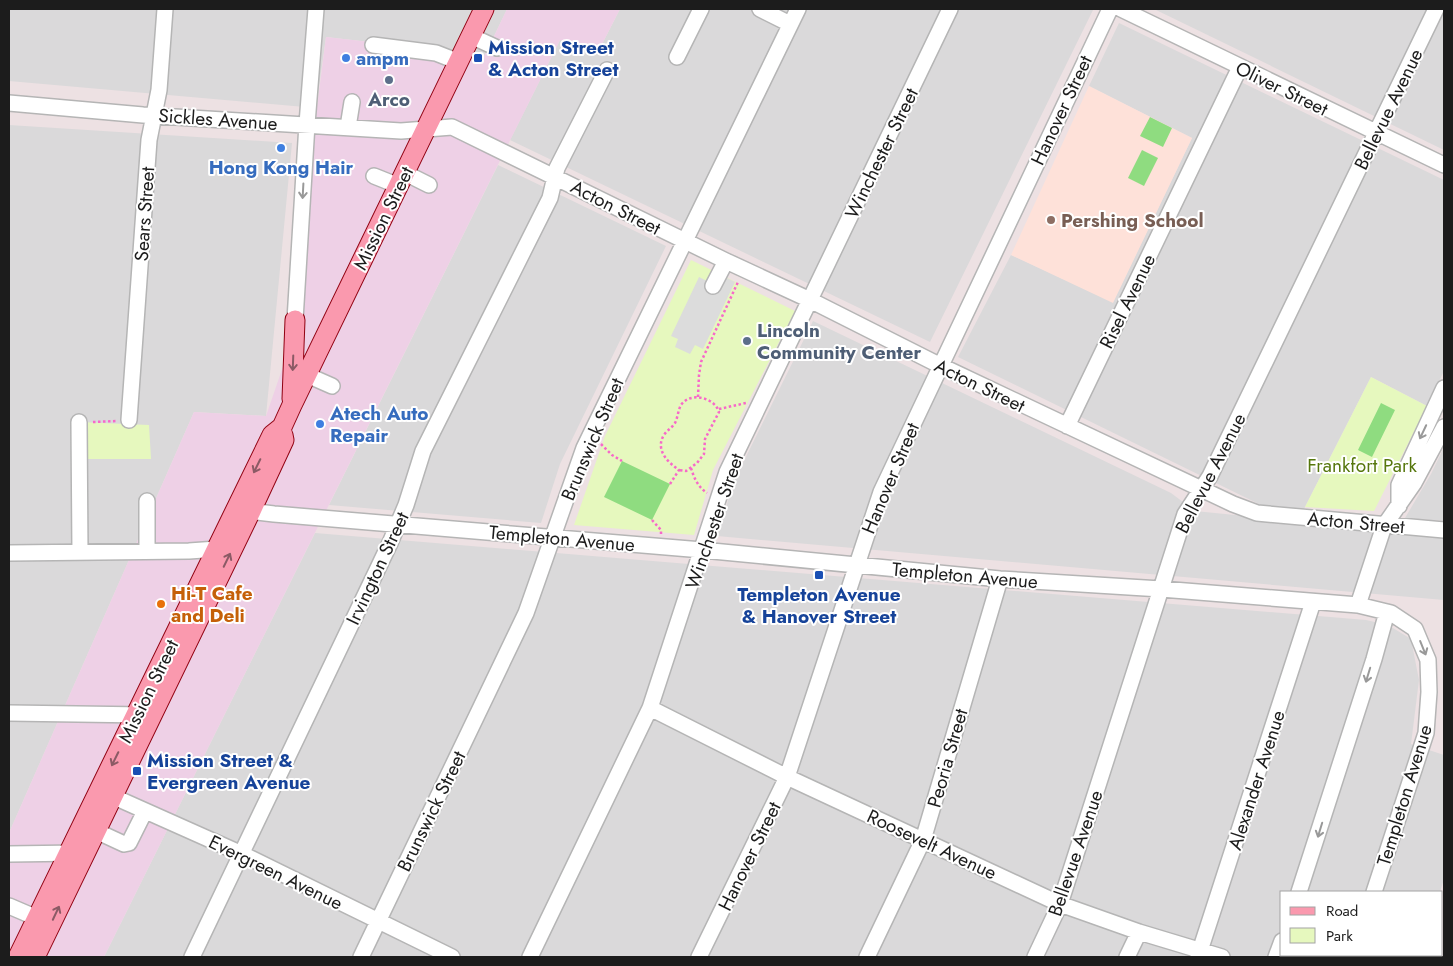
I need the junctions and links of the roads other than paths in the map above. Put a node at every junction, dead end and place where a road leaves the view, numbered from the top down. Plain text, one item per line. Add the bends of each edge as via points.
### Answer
1 (165, 9) edge
2 (316, 9) edge
3 (484, 9) edge
4 (701, 9) edge
5 (760, 9) edge
6 (798, 9) edge
7 (950, 9) edge
8 (1110, 9) edge
9 (1121, 9) edge
10 (1436, 9) edge
11 (790, 24) junction
12 (471, 36) junction
13 (373, 44) dead end
14 (497, 48) dead end
15 (677, 58) dead end
16 (459, 62) junction
17 (1240, 67) junction
18 (608, 70) dead end
19 (352, 102) dead end
20 (9, 103) edge
21 (155, 115) junction
22 (307, 124) junction
23 (348, 127) junction
24 (426, 128) junction
25 (1377, 133) junction
26 (1444, 165) edge
27 (374, 176) dead end
28 (555, 176) junction
29 (402, 179) junction
30 (429, 184) dead end
31 (684, 241) junction
32 (726, 261) junction
33 (713, 286) dead end
34 (810, 300) junction
35 (295, 320) junction
36 (320, 348) junction
37 (939, 365) junction
38 (307, 375) junction
39 (332, 386) dead end
40 (1444, 388) edge
41 (292, 406) junction
42 (128, 420) road end
43 (79, 422) road end
44 (1067, 426) junction
45 (1444, 427) edge
46 (1200, 490) junction
47 (147, 501) dead end
48 (1398, 506) junction
49 (244, 510) junction
50 (398, 525) junction
51 (1384, 526) junction
52 (1444, 530) edge
53 (552, 537) junction
54 (217, 549) junction
55 (702, 550) junction
56 (147, 551) junction
57 (80, 552) junction
58 (9, 553) edge
59 (856, 565) junction
60 (1000, 579) junction
61 (1161, 589) junction
62 (1313, 602) junction
63 (1358, 605) junction
64 (1387, 612) junction
65 (650, 708) junction
66 (9, 713) edge
67 (145, 715) junction
68 (787, 777) junction
69 (107, 793) junction
70 (145, 811) junction
71 (96, 831) junction
72 (923, 840) junction
73 (76, 853) junction
74 (9, 854) edge
75 (242, 854) junction
76 (1299, 891) edge
77 (1374, 891) edge
78 (1060, 904) junction
79 (9, 906) edge
80 (37, 918) junction
81 (378, 922) junction
82 (1139, 932) junction
83 (1200, 954) edge
84 (18, 957) edge
85 (35, 957) edge
86 (192, 957) edge
87 (361, 957) edge
88 (452, 957) edge
89 (530, 957) edge
90 (699, 957) edge
91 (867, 957) edge
92 (1035, 957) edge
93 (1127, 957) edge
94 (1222, 957) edge

1 - 21 street, Sears Street
2 - 22 street
3 - 12 main road, Mission Street
4 - 15 street
5 - 11 street
6 - 11 street, Brunswick Street
7 - 34 street, Winchester Street
8 - 37 street, Hanover Street
9 - 17 street, Oliver Street
10 - 25 street, Bellevue Avenue
11 - 31 street, Brunswick Street
12 - 14 street
12 - 16 main road, Mission Street
13 - 16 street via 436,53
16 - 24 main road, Mission Street
17 - 25 street, Oliver Street
17 - 44 street, Risel Avenue
18 - 28 street, Irvington Street
19 - 23 street
20 - 21 street, Sickles Avenue
21 - 22 street, Sickles Avenue
21 - 42 street, Sears Street via 149,140
22 - 23 street, Sickles Avenue
22 -> 35 street
23 - 24 street, Sickles Avenue via 401,131
24 - 28 street, Acton Street via 452,127
24 - 29 main road, Mission Street
25 - 26 street, Oliver Street
25 - 46 street, Bellevue Avenue via 1210,476
27 - 29 street
28 - 31 street, Acton Street
28 - 50 street, Irvington Street via 550,198 424,452
29 - 30 street
29 - 36 main road, Mission Street
31 - 32 street, Acton Street
31 - 53 street, Brunswick Street via 590,435
32 - 33 street
32 - 34 street, Acton Street
34 - 37 street, Acton Street
34 - 55 street, Winchester Street via 727,472
35 - 36 main road via 301,332
35 -> 41 main road
36 - 38 main road, Mission Street
37 - 44 street, Acton Street
37 - 59 street, Hanover Street via 881,492
38 - 39 street
38 - 41 main road, Mission Street
40 -> 48 street via 1398,485
41 - 49 main road, Mission Street via 282,427 272,435
43 - 57 street
44 - 46 street, Acton Street
45 - 48 street
46 - 51 street, Acton Street via 1257,513
46 - 61 street, Bellevue Avenue via 1185,514
47 - 56 street
48 - 51 street
49 - 50 street, Templeton Avenue
49 - 54 main road, Mission Street
67 -> 49 main road, Mission Street
50 - 53 street, Templeton Avenue
50 - 75 street, Irvington Street
51 - 52 street, Acton Street
51 - 63 street
53 - 55 street, Templeton Avenue
53 - 81 street, Brunswick Street via 526,613
54 - 56 street
54 - 67 main road, Mission Street
55 - 59 street, Templeton Avenue
55 - 65 street, Winchester Street
56 - 57 street
57 - 58 street
59 - 60 street, Templeton Avenue
59 - 68 street, Hanover Street
60 - 61 street, Templeton Avenue
60 - 72 street, Peoria Street
61 - 62 street, Templeton Avenue
61 - 78 street, Bellevue Avenue
62 - 63 street, Templeton Avenue
62 - 83 street, Alexander Avenue
63 - 64 street, Templeton Avenue
64 -> 76 street
64 -> 77 street, Templeton Avenue via 1415,628 1428,660 1429,692 1426,733
65 - 68 street, Roosevelt Avenue
65 - 89 street, Winchester Street
66 - 67 street
67 - 69 main road, Mission Street
68 - 72 street, Roosevelt Avenue
68 - 90 street, Hanover Street
69 - 70 street, Evergreen Avenue
69 - 71 main road, Mission Street
69 - 73 main road, Mission Street
70 - 71 street via 129,843 124,844
70 - 75 street, Evergreen Avenue
71 - 73 main road, Mission Street
72 - 78 street, Roosevelt Avenue
72 - 91 street, Peoria Street
73 - 74 street
73 - 80 main road, Mission Street
85 -> 73 main road, Mission Street
75 - 81 street, Evergreen Avenue
75 - 86 street, Irvington Street
78 - 82 street, Roosevelt Avenue
78 - 92 street, Bellevue Avenue
79 - 80 street
80 - 84 main road, Mission Street
81 - 87 street, Brunswick Street
81 - 88 street, Evergreen Avenue
82 - 83 street, Roosevelt Avenue
82 - 93 street
83 - 94 street, Roosevelt Avenue

